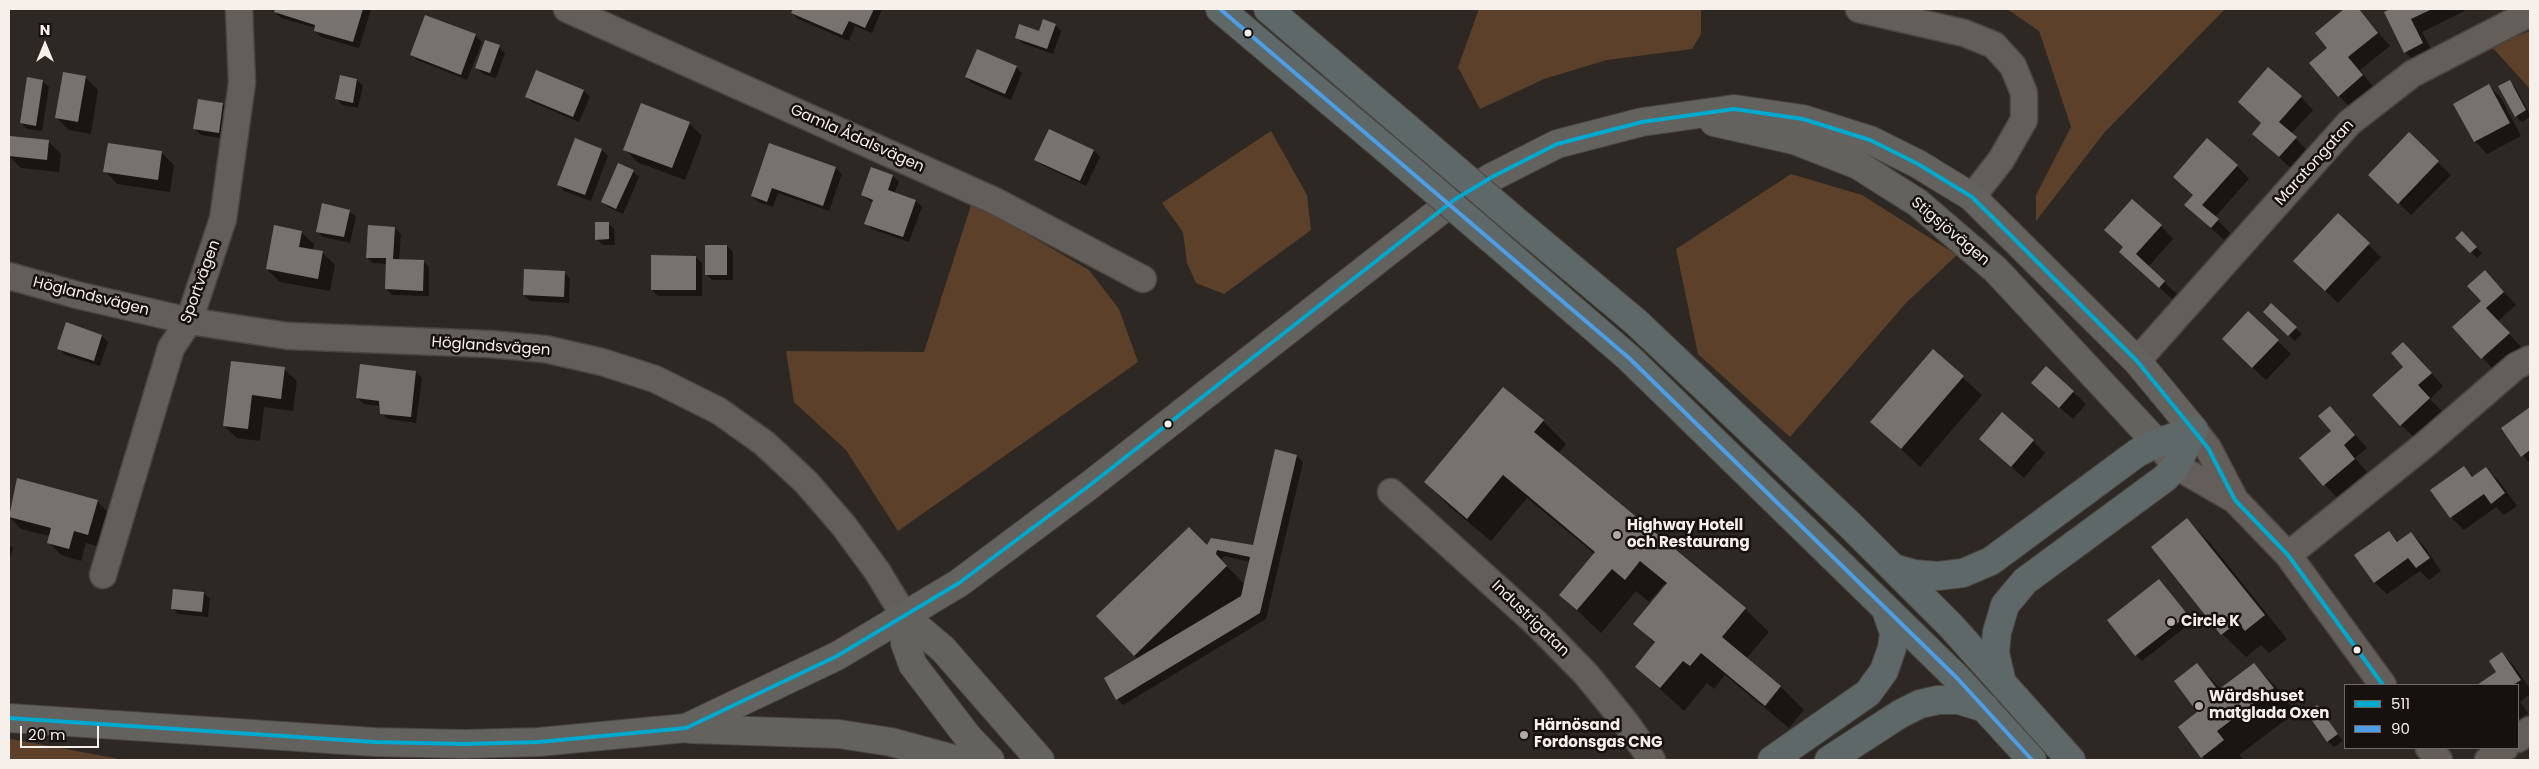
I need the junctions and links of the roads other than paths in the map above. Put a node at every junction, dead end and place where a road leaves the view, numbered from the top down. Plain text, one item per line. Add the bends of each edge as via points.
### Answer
1 (240, 9) edge
2 (567, 9) edge
3 (1220, 9) edge
4 (1268, 9) edge
5 (1859, 9) edge
6 (2530, 13) edge
7 (603, 16) edge
8 (1684, 116) junction
9 (1972, 197) junction
10 (9, 276) edge
11 (1143, 279) dead end
12 (189, 321) junction
13 (2530, 359) edge
14 (2137, 361) junction
15 (2194, 430) junction
16 (2157, 443) junction
17 (2176, 466) junction
18 (1391, 492) dead end
19 (2235, 500) junction
20 (2288, 555) junction
21 (1894, 568) junction
22 (103, 575) dead end
23 (1886, 610) junction
24 (905, 617) junction
25 (2003, 684) junction
26 (2383, 684) edge
27 (1985, 708) junction
28 (9, 718) edge
29 (686, 728) junction
30 (2530, 730) edge
31 (2519, 738) edge
32 (2430, 749) edge
33 (2504, 749) edge
34 (957, 760) edge
35 (990, 760) edge
36 (1040, 760) edge
37 (1652, 760) edge
38 (1772, 760) edge
39 (1828, 760) edge
40 (2032, 760) edge
41 (2071, 760) edge
42 (2439, 760) edge
43 (2488, 760) edge

1 - 12 street, Sportvägen via 242,83 224,219
2 - 7 street, Gamla Ådalsvägen
3 - 23 highway, bridge via 1629,358
4 - 21 highway, bridge via 1636,322
5 - 9 street via 1964,33 1994,46 2013,66 2024,93 2024,120 2001,160
6 - 14 street, Maratongatan via 2412,74 2349,123
7 - 11 street, Gamla Ådalsvägen via 996,201
8 - 9 main road, Stigsjövägen via 1734,108 1803,119 1870,140
8 - 16 main road, Stigsjövägen via 1794,140 1858,165 1918,203 1996,270
8 - 24 main road, Stigsjövägen via 1642,122 1558,144 1454,200 1090,485 959,583
9 - 14 main road, Stigsjövägen
10 - 12 street, Höglandsvägen
12 - 22 street, Sportvägen via 170,348
12 - 24 street, Höglandsvägen via 288,336 545,349 655,379 719,411 764,443 806,482 877,571
13 - 20 street via 2516,366
14 - 15 main road, Stigsjövägen
15 - 16 highway
15 - 17 highway
15 - 19 street via 2208,448
16 - 17 street
16 - 21 highway via 2137,453 1991,561 1963,573 1938,576
17 - 19 street
17 - 25 highway via 2147,493 2024,581 2006,605 1997,632 1994,654
18 - 37 street, Industrigatan via 1537,624 1586,674
19 - 20 street
20 - 26 street
21 - 25 highway
23 - 27 highway
23 - 38 highway via 1894,633 1892,648 1884,671 1868,693
24 - 29 main road, Stigsjövägen via 822,664
24 - 35 main road via 905,643 913,665 968,737
24 - 36 main road via 943,649
25 - 41 highway
27 - 39 highway via 1959,700 1920,704
27 - 40 highway
28 - 29 main road, Stigsjövägen via 374,742 464,744 539,742
29 - 34 main road via 839,734 891,742
30 - 31 street
32 - 42 street
33 - 43 street

